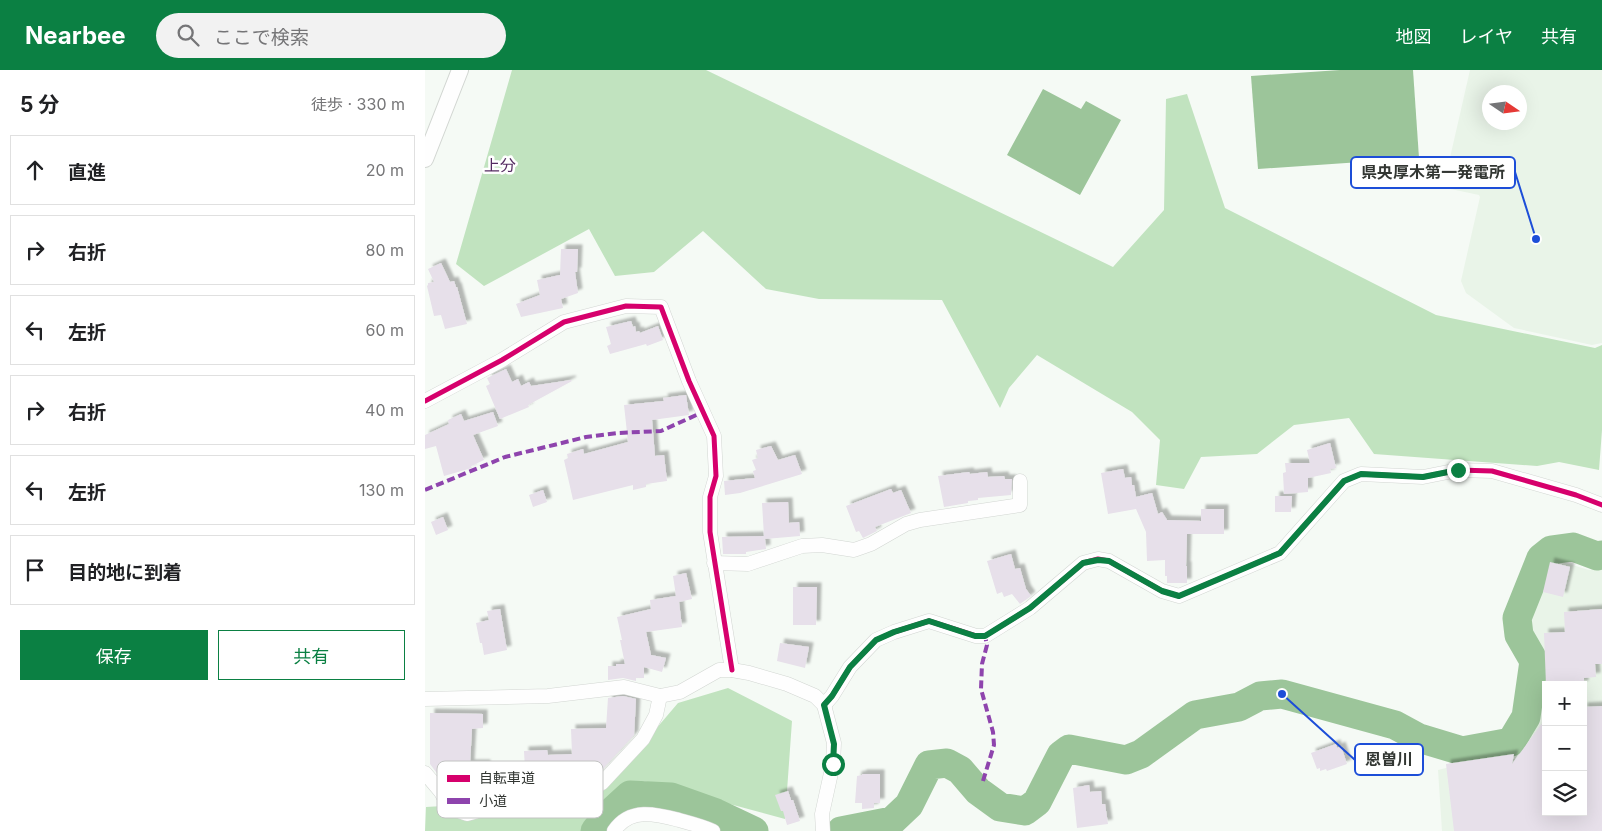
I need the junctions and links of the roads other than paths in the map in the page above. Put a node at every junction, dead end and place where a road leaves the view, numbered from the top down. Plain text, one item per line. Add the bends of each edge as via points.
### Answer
1 (460, 70) edge
2 (425, 159) edge
3 (425, 401) edge
4 (1020, 481) dead end
5 (1602, 505) edge
6 (715, 563) junction
7 (732, 670) junction
8 (660, 696) junction
9 (425, 699) edge
10 (824, 705) junction
11 (425, 773) edge
12 (603, 782) edge
13 (437, 787) edge
14 (823, 828) edge
15 (614, 831) edge
16 (713, 831) edge

1 - 2 street
3 - 6 street via 509,356 563,322 626,306 661,307 714,436 716,476 711,497 710,532
4 - 6 street via 1020,505 920,520 855,550 802,546 748,564
5 - 10 street via 1492,471 1458,470 1423,477 1361,474 1344,481 1280,553 1179,596 1162,591 1109,561 1083,563 1030,608 985,636 975,636 929,621 876,640 850,667
6 - 7 street
7 - 8 street via 719,670 680,692
7 - 10 street via 787,684 815,696
8 - 9 street via 624,687 548,696
8 - 12 street via 656,715 643,739
10 - 14 street via 834,744 822,814
11 - 13 street
15 - 16 street via 626,819 647,814

